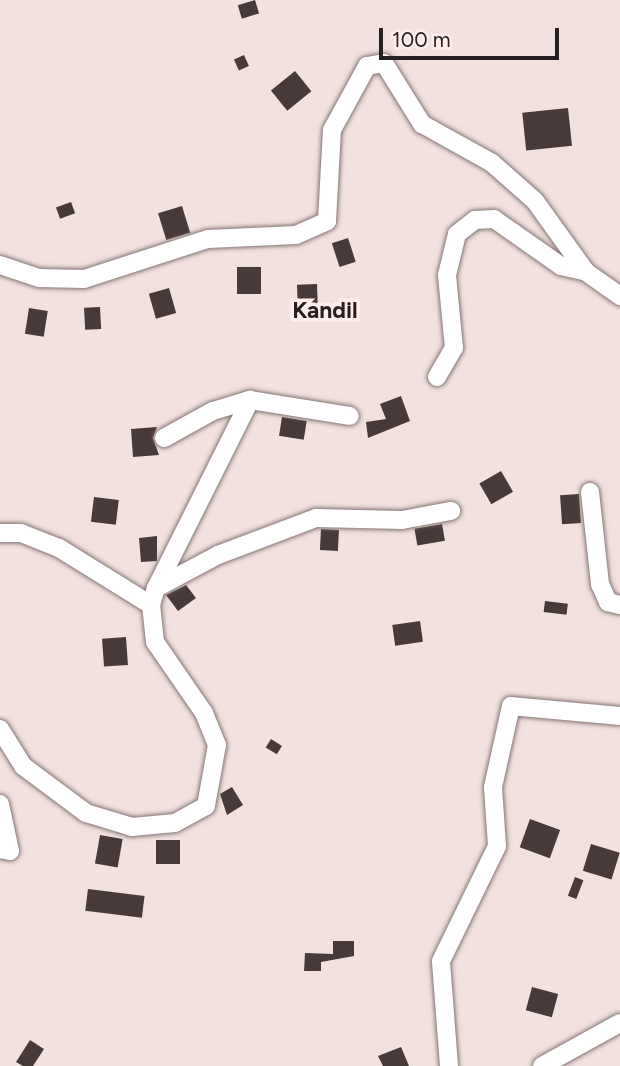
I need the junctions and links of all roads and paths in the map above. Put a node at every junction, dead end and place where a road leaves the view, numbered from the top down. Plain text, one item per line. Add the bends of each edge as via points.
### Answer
1 (0, 265) edge
2 (586, 272) junction
3 (620, 296) edge
4 (437, 377) dead end
5 (250, 400) junction
6 (350, 416) dead end
7 (164, 438) dead end
8 (590, 492) dead end
9 (451, 511) dead end
10 (0, 533) edge
11 (153, 596) junction
12 (620, 605) edge
13 (620, 716) edge
14 (0, 729) edge
15 (0, 804) edge
16 (0, 849) edge
17 (620, 1023) edge
18 (449, 1066) edge
19 (542, 1066) edge

1 - 2 street via 39,278 84,279 208,239 296,235 327,221 332,130 367,66 384,63 422,124 492,163 535,201
2 - 3 street
2 - 4 street via 561,266 494,219 475,220 457,234 447,275 454,348
5 - 6 street
5 - 7 street via 213,411
5 - 11 street
8 - 12 street via 600,584 608,602
9 - 11 street via 402,520 316,518 218,555
10 - 11 street via 21,533 60,548
11 - 14 street via 155,642 218,745 206,806 175,823 132,827 86,813 55,796 23,766
13 - 18 street via 511,706 493,787 497,846 441,961
15 - 16 street via 10,851
17 - 19 street

